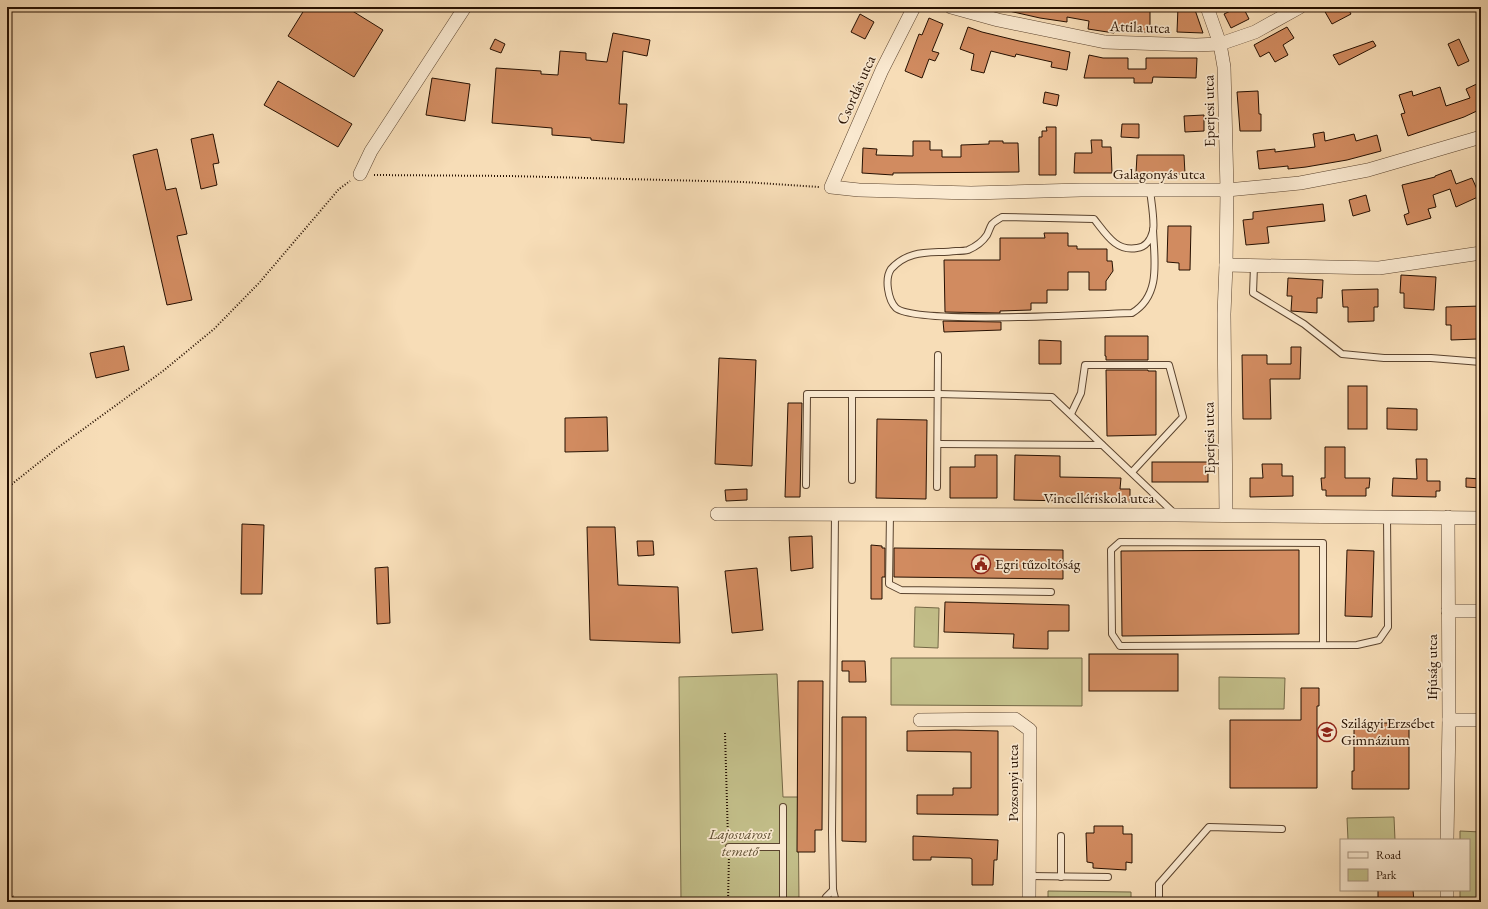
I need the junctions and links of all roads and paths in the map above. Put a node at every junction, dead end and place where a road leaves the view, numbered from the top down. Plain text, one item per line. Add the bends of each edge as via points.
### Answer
1 (465, 7) edge
2 (914, 7) edge
3 (951, 7) edge
4 (1207, 7) edge
5 (1300, 7) edge
6 (1220, 44) junction
7 (1481, 136) edge
8 (360, 174) junction
9 (831, 187) junction
10 (1150, 190) junction
11 (1226, 190) junction
12 (1153, 229) junction
13 (1481, 253) edge
14 (1226, 265) junction
15 (1254, 266) junction
16 (938, 355) dead end
17 (1481, 362) edge
18 (852, 394) junction
19 (938, 394) junction
20 (1071, 414) junction
21 (938, 444) junction
22 (1102, 445) junction
23 (1132, 472) junction
24 (852, 480) dead end
25 (806, 485) dead end
26 (937, 487) dead end
27 (7, 488) edge
28 (717, 514) dead end
29 (835, 514) junction
30 (890, 514) junction
31 (1176, 514) junction
32 (1226, 516) junction
33 (1387, 517) junction
34 (1448, 517) junction
35 (1481, 518) edge
36 (1051, 592) dead end
37 (1448, 611) junction
38 (1481, 611) edge
39 (1323, 645) junction
40 (920, 720) dead end
41 (1449, 720) junction
42 (1481, 720) edge
43 (725, 733) dead end
44 (783, 808) dead end
45 (1282, 829) dead end
46 (1061, 836) dead end
47 (1448, 839) edge
48 (729, 847) junction
49 (783, 847) junction
50 (1029, 876) junction
51 (1061, 877) junction
52 (1108, 877) dead end
53 (7, 889) edge
54 (833, 890) junction
55 (1447, 891) edge
56 (17, 902) edge
57 (728, 902) edge
58 (783, 902) edge
59 (824, 902) edge
60 (836, 902) edge
61 (1029, 902) edge
62 (1159, 902) edge
63 (1447, 902) edge

1 - 8 street via 371,151
2 - 9 street, Csordás utca via 882,70
3 - 6 street, Attila utca via 998,20 1105,42
4 - 6 street, Eperjesi utca
5 - 6 street, Attila utca via 1255,32
6 - 11 street, Eperjesi utca via 1224,67
7 - 11 street, Galagonyás utca via 1368,170 1300,183
8 - 9 path via 744,182
8 - 27 path via 339,188 258,283 214,329 163,371
9 - 10 street, Galagonyás utca via 971,193
10 - 11 street, Galagonyás utca
10 - 12 lane
11 - 14 street, Eperjesi utca
12 - 12 lane via 1149,242 1140,248 1129,250 1117,245 1094,219 1002,217 992,224 987,236 967,250 920,253 908,256 898,263 890,271 886,281 889,297 897,308 910,314 946,317 1132,313 1142,307 1154,282
13 - 15 street via 1379,268
14 - 15 street
14 - 32 street, Eperjesi utca
15 - 17 lane via 1253,293 1304,324 1342,354
16 - 19 lane
18 - 19 lane
18 - 24 lane
18 - 25 lane via 807,394
19 - 20 lane via 1052,397
19 - 21 lane
20 - 22 lane
20 - 23 lane via 1081,393 1086,365 1169,365 1183,417
21 - 22 lane
21 - 26 lane
22 - 23 lane
23 - 31 lane
28 - 29 street, Vincellériskola utca
29 - 30 street, Vincellériskola utca
29 - 54 lane
30 - 31 street, Vincellériskola utca
30 - 36 lane via 889,584 901,590
31 - 32 street, Vincellériskola utca
32 - 33 street, Vincellériskola utca
33 - 34 street, Vincellériskola utca
33 - 39 lane via 1388,627 1379,640 1357,645
34 - 35 street, Vincellériskola utca
34 - 37 street, Ifjúság utca
37 - 38 street
37 - 41 street, Ifjúság utca
39 - 39 lane via 1120,646 1112,634 1111,550 1120,542 1323,543
40 - 50 street, Pozsonyi utca via 1015,719 1030,730
41 - 42 street
41 - 47 street, Ifjúság utca
43 - 48 path
44 - 49 lane
45 - 62 lane via 1209,826 1159,884
46 - 51 lane
48 - 49 lane
48 - 57 path
49 - 58 lane
50 - 51 lane
50 - 61 street, Pozsonyi utca
51 - 52 lane
53 - 56 path
54 - 59 lane
54 - 60 lane
55 - 63 street

